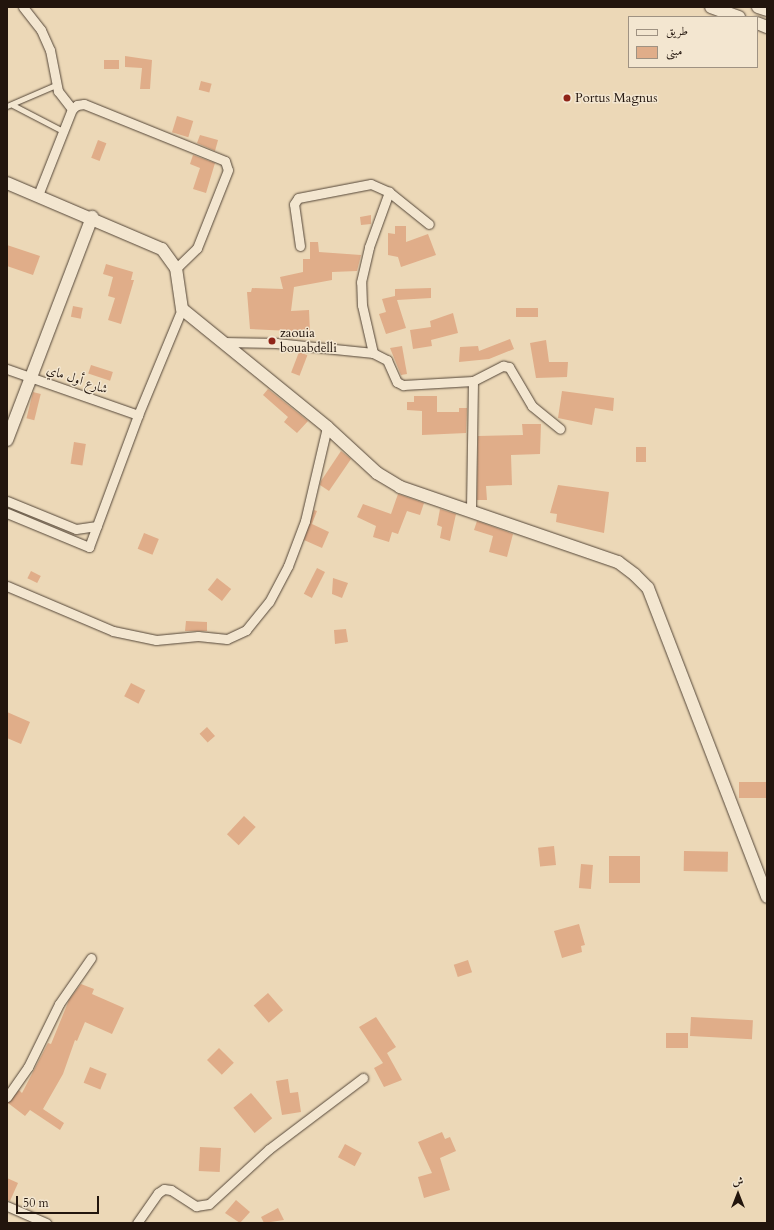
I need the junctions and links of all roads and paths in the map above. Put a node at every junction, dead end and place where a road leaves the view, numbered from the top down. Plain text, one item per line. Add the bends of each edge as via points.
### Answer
1 (23, 7) edge
2 (712, 7) edge
3 (758, 7) edge
4 (767, 10) edge
5 (736, 16) edge
6 (56, 85) junction
7 (13, 105) junction
8 (7, 106) edge
9 (72, 109) junction
10 (63, 131) junction
11 (7, 183) edge
12 (389, 192) junction
13 (38, 195) junction
14 (92, 217) junction
15 (429, 224) dead end
16 (300, 246) dead end
17 (176, 268) junction
18 (182, 309) junction
19 (224, 342) junction
20 (373, 353) junction
21 (7, 369) edge
22 (30, 378) junction
23 (473, 381) junction
24 (138, 415) junction
25 (327, 427) junction
26 (560, 429) dead end
27 (7, 440) edge
28 (7, 501) edge
29 (471, 510) junction
30 (7, 513) edge
31 (97, 526) junction
32 (7, 586) edge
33 (767, 897) edge
34 (91, 958) dead end
35 (363, 1078) dead end
36 (7, 1097) edge
37 (7, 1206) edge
38 (46, 1223) edge
39 (137, 1223) edge

1 - 6 street via 41,30 50,50
2 - 5 street
3 - 4 street
6 - 7 lane
6 - 9 street
7 - 8 lane
7 - 10 lane
9 - 10 street
9 - 17 street via 84,104 227,164 228,170 197,248
10 - 13 street
11 - 13 street
12 - 15 street
12 - 16 street via 371,184 298,198 294,204
12 - 20 street via 369,247 361,282 362,306
13 - 14 street
14 - 17 street via 162,249
14 - 22 street
17 - 18 street
18 - 19 street
18 - 24 street
19 - 20 street via 276,343
19 - 25 street
20 - 23 street via 387,360 397,382 403,385
21 - 22 street, شارع أول ماي
22 - 24 street, شارع أول ماي
22 - 27 street
23 - 26 street via 503,366 509,367 532,406
23 - 29 street
24 - 31 street
25 - 29 street via 377,473 400,487
25 - 32 street via 305,521 288,566 269,602 246,630 227,639 198,636 156,640 113,631
28 - 31 street via 76,529
29 - 33 street via 618,562 648,588
30 - 31 street via 89,547
34 - 36 street via 60,1004 28,1066
35 - 39 street via 269,1149 209,1204 196,1206 171,1190 164,1189 158,1193
37 - 38 street

